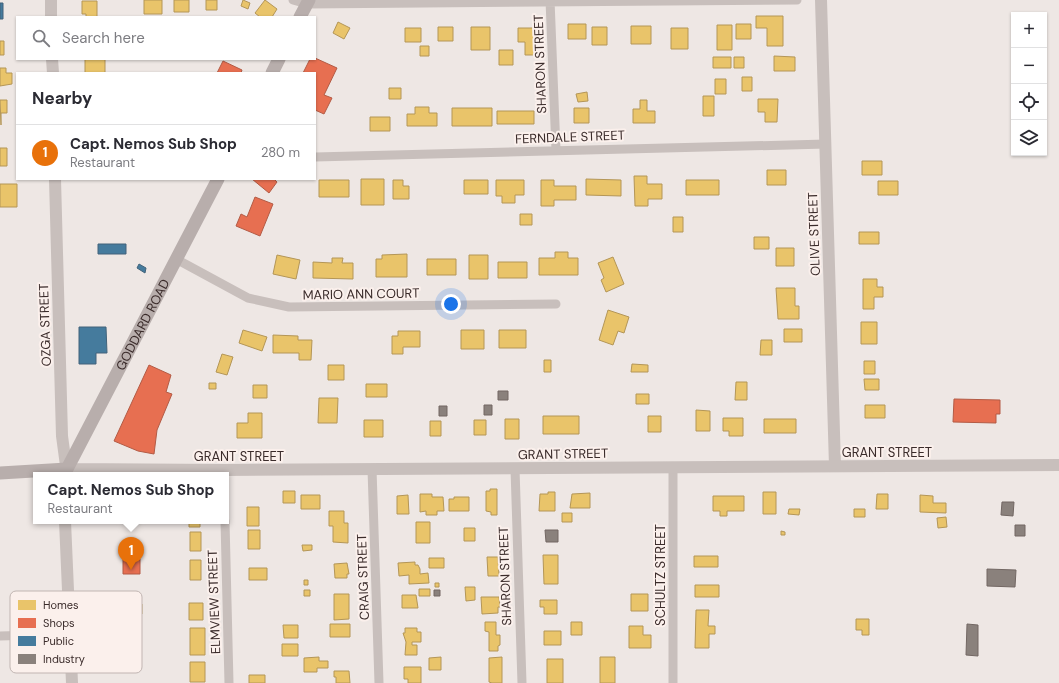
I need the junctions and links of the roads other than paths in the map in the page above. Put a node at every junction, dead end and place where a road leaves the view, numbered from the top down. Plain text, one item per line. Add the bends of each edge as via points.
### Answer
1 (50, 0) edge
2 (294, 0) edge
3 (797, 0) edge
4 (821, 0) edge
5 (550, 1) edge
6 (308, 2) edge
7 (51, 16) edge
8 (301, 16) edge
9 (52, 60) edge
10 (278, 60) edge
11 (53, 72) edge
12 (272, 72) edge
13 (826, 144) junction
14 (556, 150) junction
15 (316, 157) edge
16 (55, 180) edge
17 (217, 180) edge
18 (176, 259) junction
19 (556, 304) dead end
20 (1059, 465) edge
21 (835, 466) junction
22 (673, 467) junction
23 (372, 469) junction
24 (515, 469) junction
25 (67, 472) edge
26 (0, 473) edge
27 (33, 473) edge
28 (229, 473) edge
29 (65, 524) edge
30 (225, 524) edge
31 (68, 591) edge
32 (0, 636) edge
33 (10, 636) edge
34 (72, 673) edge
35 (72, 683) edge
36 (229, 683) edge
37 (379, 683) edge
38 (522, 683) edge
39 (673, 683) edge

1 - 7 street
2 - 6 street
3 - 5 street
4 - 13 street, OLIVE STREET
5 - 6 street
5 - 14 street, SHARON STREET
6 - 8 main road
9 - 11 street
10 - 12 main road
13 - 14 street, FERNDALE STREET
13 - 21 street, OLIVE STREET
14 - 15 street, FERNDALE STREET via 425,156
16 - 25 street, OZGA STREET via 62,436
17 - 18 main road, GODDARD ROAD
18 - 19 street, MARIO ANN COURT via 248,298 289,307
18 - 25 main road, GODDARD ROAD
20 - 21 street, GRANT STREET
21 - 22 street, GRANT STREET
22 - 24 street, GRANT STREET
22 - 39 street, SCHULTZ STREET
23 - 24 street, GRANT STREET
23 - 28 street, GRANT STREET
23 - 37 street, CRAIG STREET
24 - 38 street, SHARON STREET
26 - 27 main road
29 - 31 street
30 - 36 street, ELMVIEW STREET
32 - 33 street
34 - 35 street

